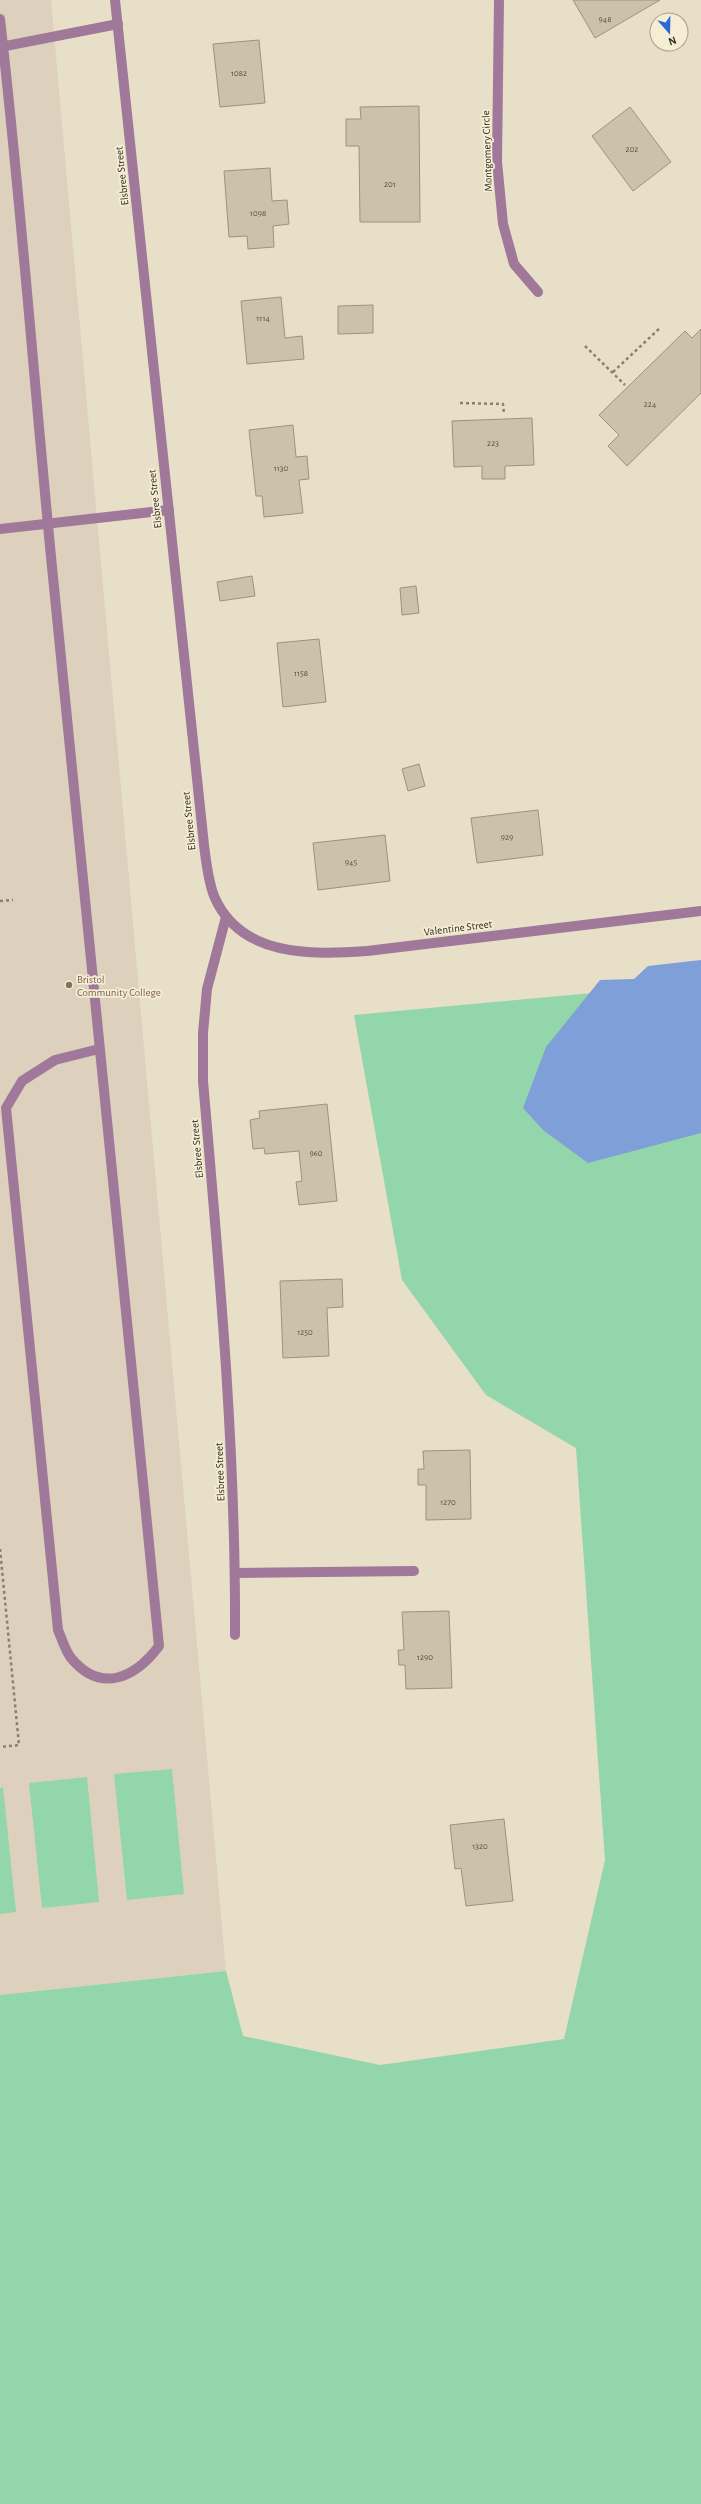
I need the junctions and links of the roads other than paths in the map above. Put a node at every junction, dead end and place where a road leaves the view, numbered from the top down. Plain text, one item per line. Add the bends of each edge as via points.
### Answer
1 (115, 0) edge
2 (499, 0) edge
3 (0, 19) edge
4 (118, 24) junction
5 (2, 46) edge
6 (538, 292) dead end
7 (168, 510) junction
8 (47, 525) junction
9 (0, 528) edge
10 (701, 911) edge
11 (226, 917) junction
12 (99, 1049) junction
13 (414, 1571) dead end
14 (235, 1573) junction
15 (234, 1635) dead end

1 - 4 street, Elsbree Street
2 - 6 street, Montgomery Circle via 497,162 503,224 514,264
3 - 5 street
4 - 5 street
4 - 7 street, Elsbree Street
5 - 8 street
7 - 8 street
7 - 11 street, Elsbree Street via 207,868 214,896
8 - 9 street
8 - 12 street
10 - 11 street, Valentine Street via 328,954 272,947 254,939
11 - 14 street, Elsbree Street via 207,989 203,1033 203,1081 227,1363
12 - 12 street via 159,1646 147,1662 116,1680 91,1675 71,1657 58,1630 6,1108 22,1081 55,1060
13 - 14 street
14 - 15 street, Elsbree Street

